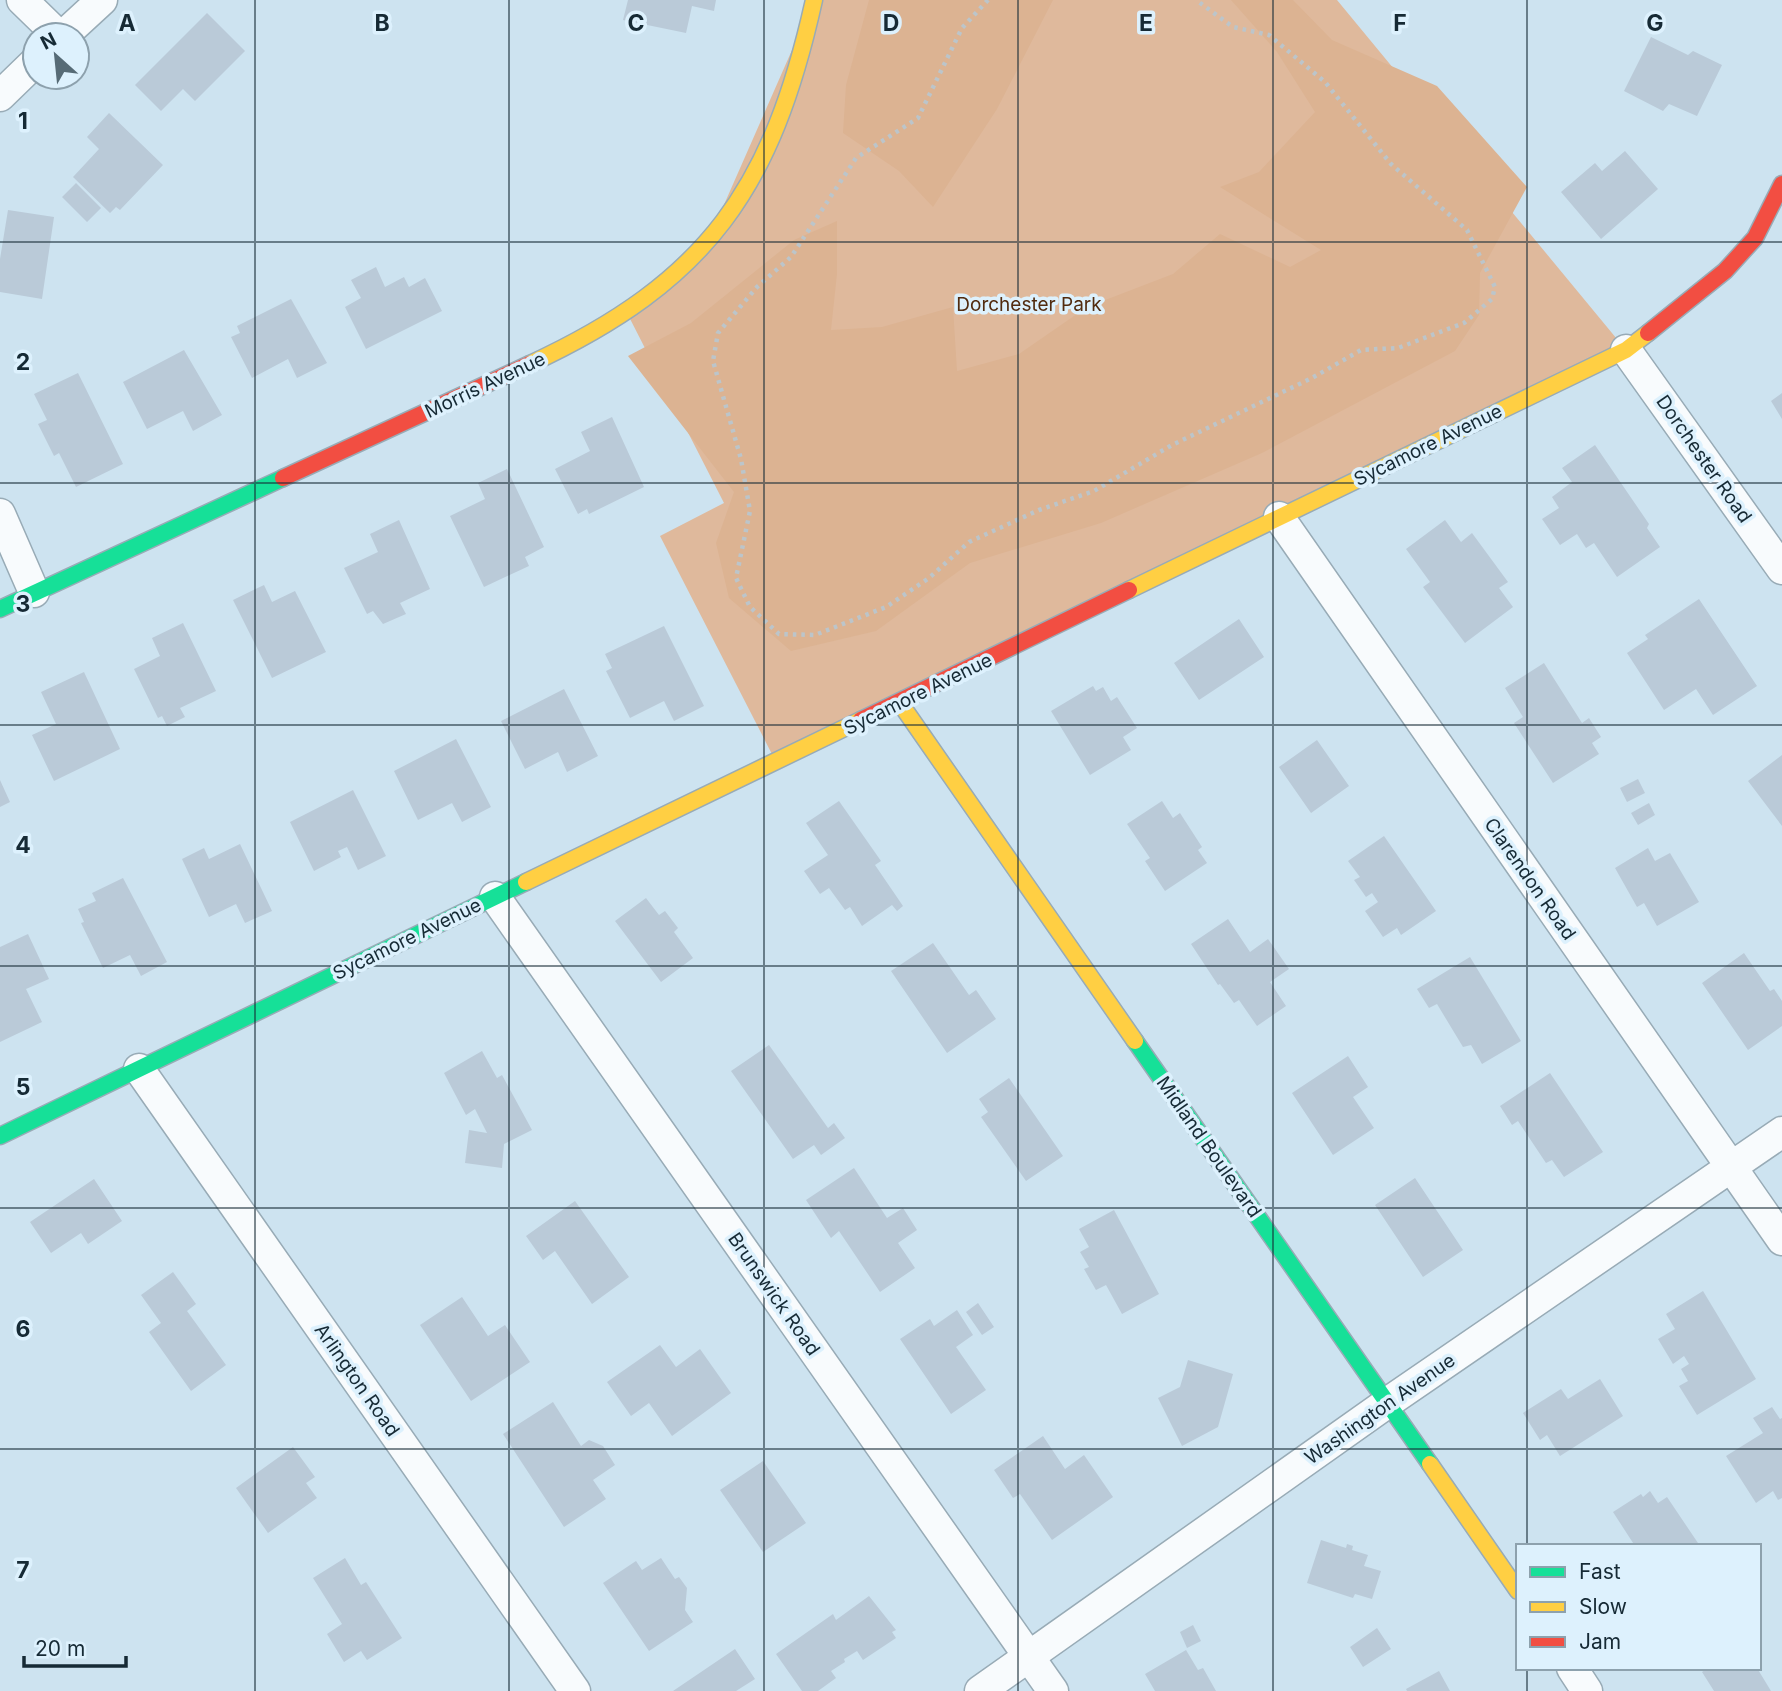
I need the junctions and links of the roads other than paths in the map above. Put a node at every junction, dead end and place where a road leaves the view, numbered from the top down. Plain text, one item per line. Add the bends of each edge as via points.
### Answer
1 (22, 0) edge
2 (102, 0) edge
3 (814, 0) edge
4 (44, 21) edge
5 (79, 21) edge
6 (21, 76) edge
7 (0, 96) edge
8 (1782, 184) edge
9 (1626, 350) junction
10 (0, 514) edge
11 (1279, 517) junction
12 (1782, 569) edge
13 (34, 592) junction
14 (0, 609) edge
15 (900, 702) junction
16 (495, 897) junction
17 (139, 1069) junction
18 (1782, 1132) edge
19 (0, 1136) edge
20 (1731, 1168) junction
21 (1782, 1240) edge
22 (1387, 1404) junction
23 (1516, 1588) edge
24 (1029, 1656) junction
25 (1573, 1670) edge
26 (575, 1691) edge
27 (980, 1691) edge
28 (1053, 1691) edge
29 (1587, 1691) edge

1 - 4 street
2 - 5 street
3 - 13 street, Morris Avenue via 801,64 775,136 738,205 677,270 605,324 547,356
6 - 7 street
8 - 9 street, Sycamore Avenue via 1755,238 1725,271
9 - 11 street, Sycamore Avenue
9 - 12 street, Dorchester Road
10 - 13 street
11 - 15 street, Sycamore Avenue
11 - 20 street, Clarendon Road
13 - 14 street, Morris Avenue
15 - 16 street, Sycamore Avenue
15 - 22 street, Midland Boulevard
16 - 17 street, Sycamore Avenue
16 - 24 street, Brunswick Road
17 - 19 street, Sycamore Avenue
17 - 26 street, Arlington Road
18 - 20 street, Washington Avenue
20 - 21 street, Clarendon Road
20 - 22 street, Washington Avenue
22 - 23 street, Midland Boulevard
22 - 24 street, Washington Avenue
24 - 27 street, Washington Avenue
24 - 28 street, Brunswick Road
25 - 29 street

